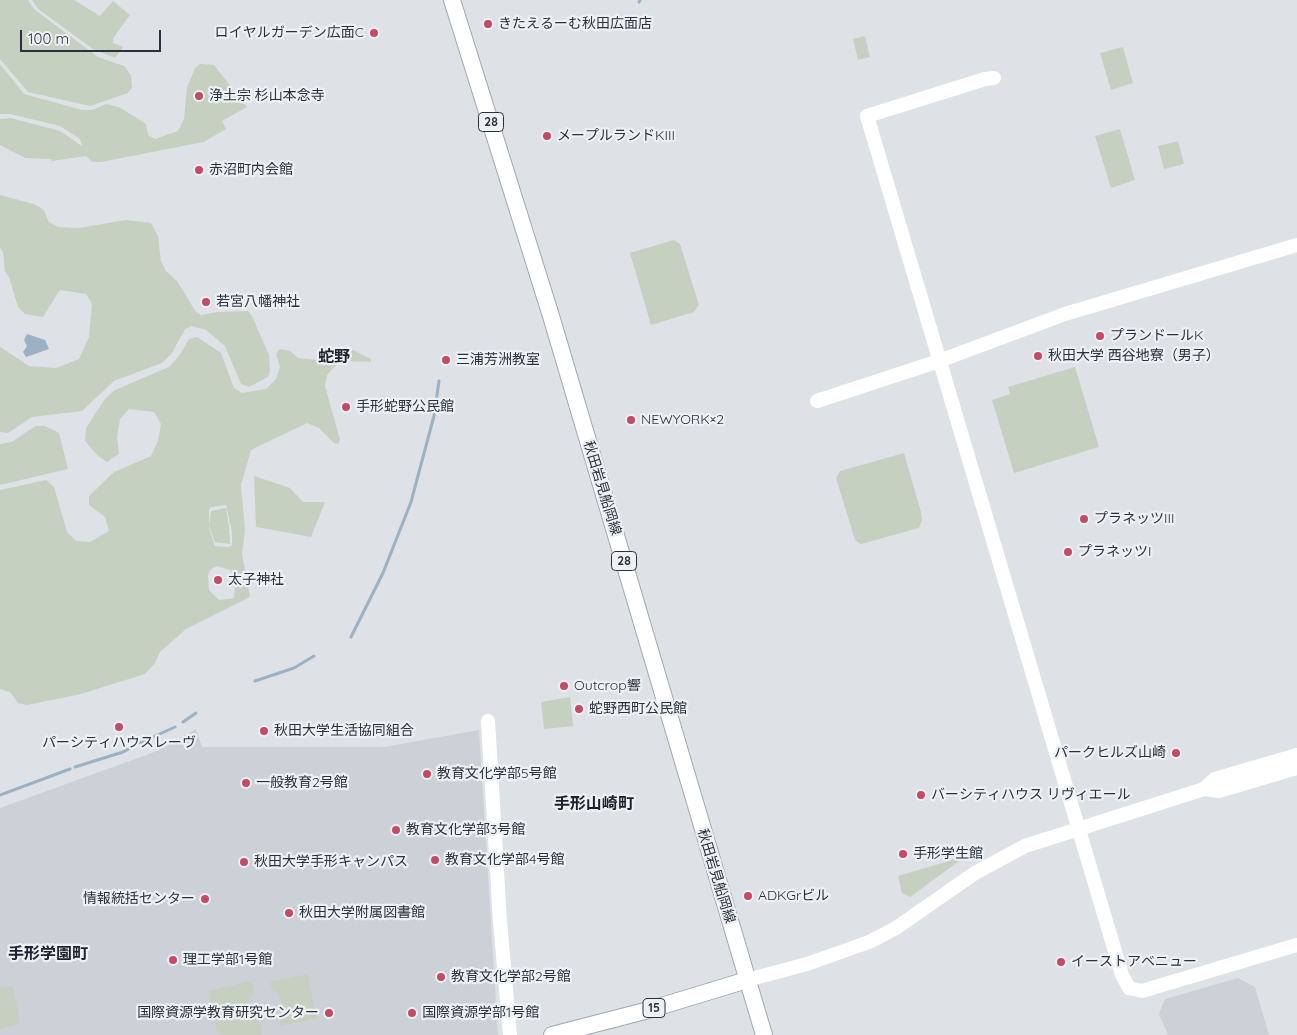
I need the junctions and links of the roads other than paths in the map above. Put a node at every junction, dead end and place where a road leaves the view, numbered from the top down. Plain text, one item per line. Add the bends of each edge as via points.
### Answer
1 (452, 0) edge
2 (994, 78) dead end
3 (1297, 245) edge
4 (939, 362) junction
5 (817, 401) dead end
6 (488, 722) dead end
7 (1297, 755) edge
8 (1297, 768) edge
9 (1204, 789) junction
10 (1078, 828) junction
11 (1297, 945) edge
12 (747, 980) junction
13 (510, 1035) edge
14 (552, 1035) edge
15 (764, 1035) edge

1 - 12 main road, 秋田岩見船岡線 / 28 via 586,434
2 - 4 street via 867,116
3 - 4 street via 1065,314
4 - 5 street
4 - 10 street
6 - 13 street
7 - 9 street via 1215,779
8 - 9 street via 1219,791
9 - 10 street
10 - 11 street via 1122,975 1129,988 1137,991 1149,989
10 - 12 street via 1024,846 1002,858 896,928 869,942 821,960
12 - 14 main road, 15
12 - 15 main road, 秋田岩見船岡線 / 28

